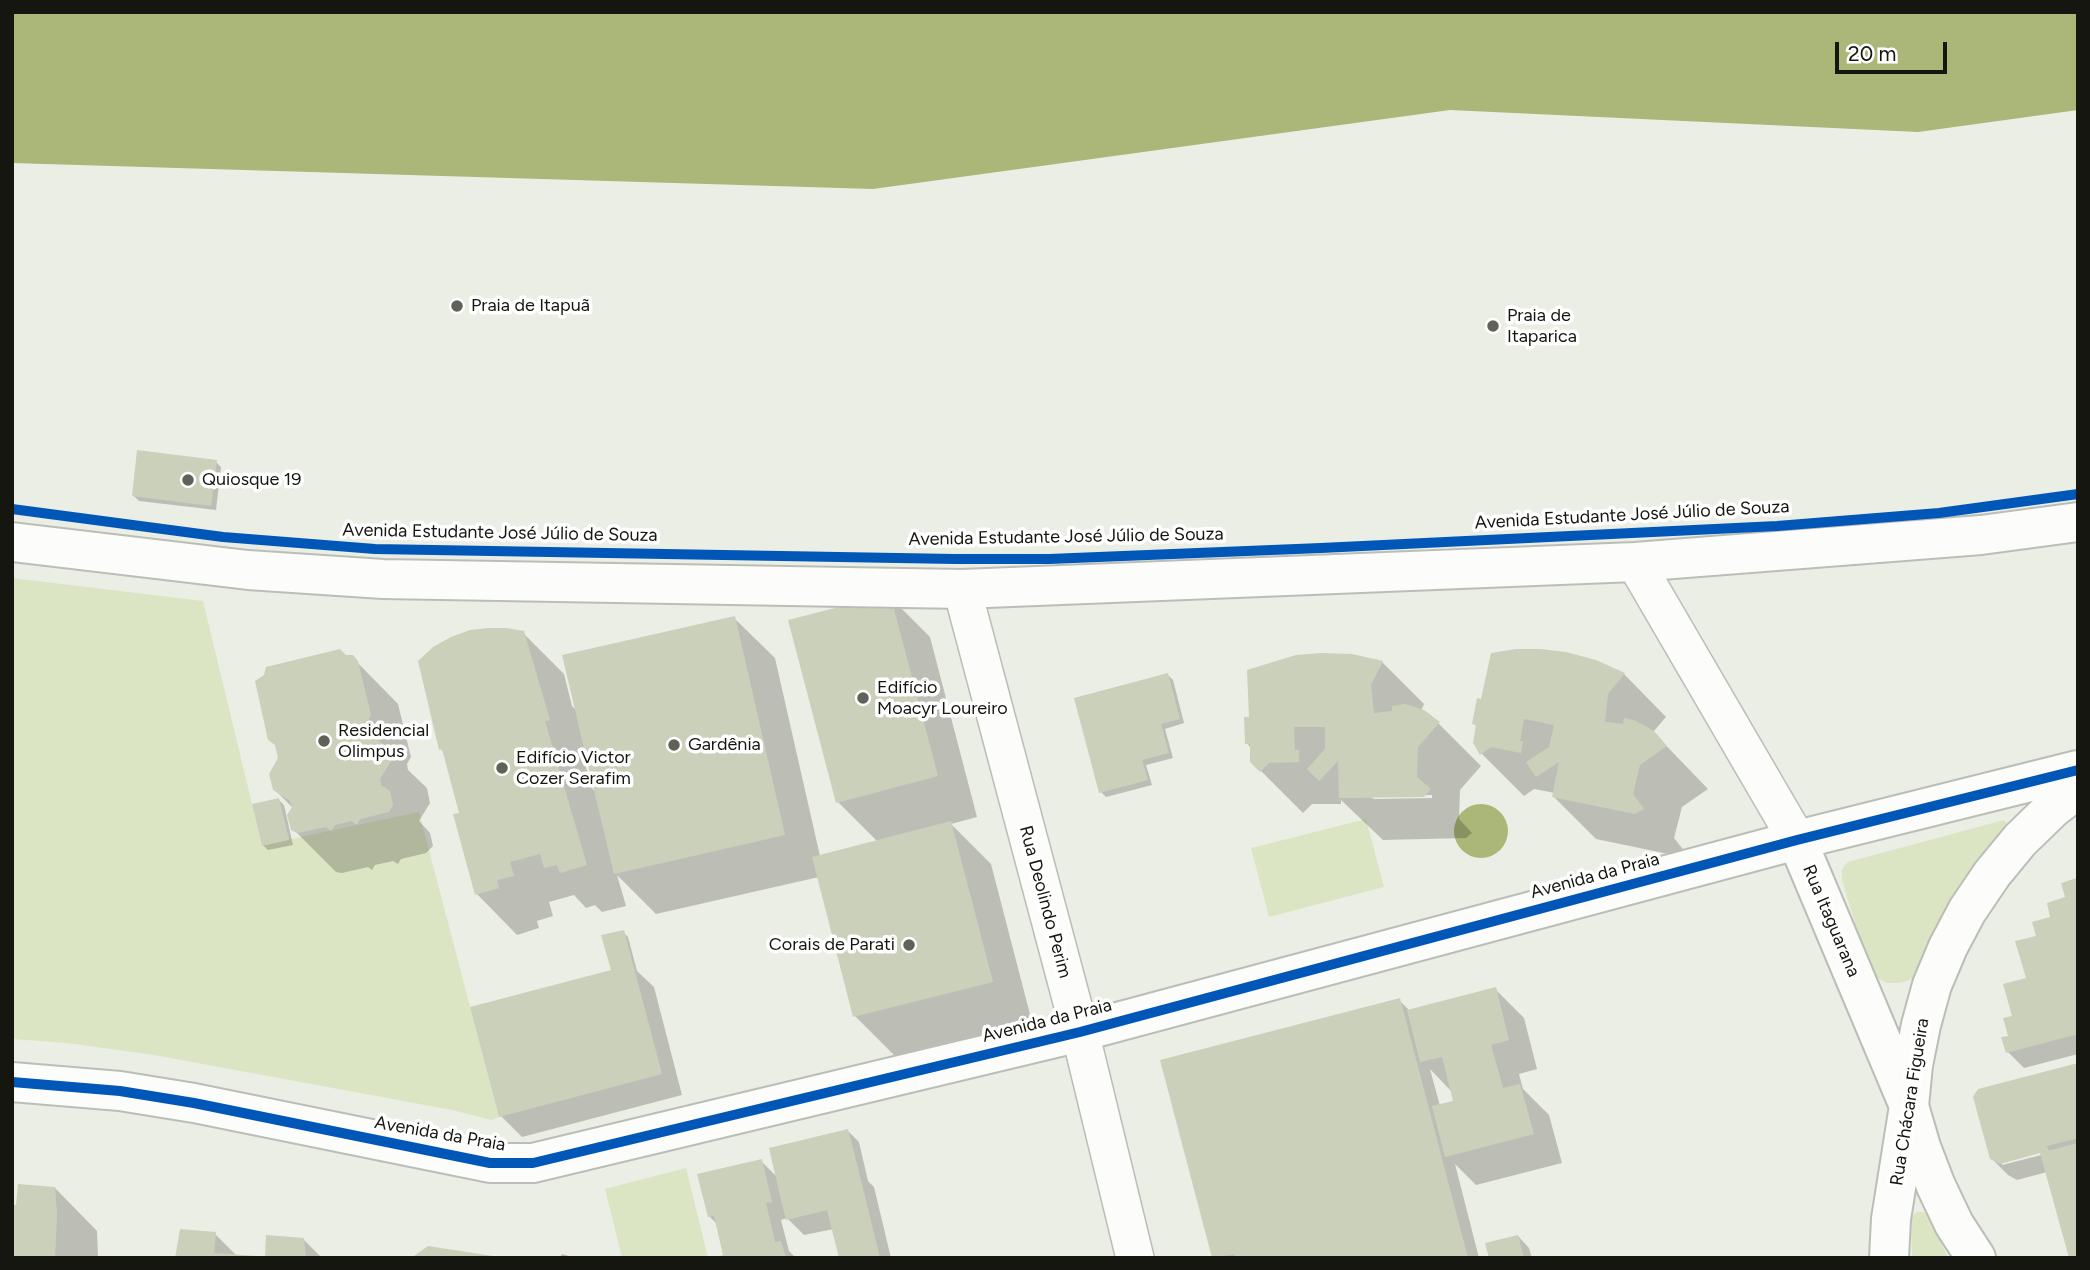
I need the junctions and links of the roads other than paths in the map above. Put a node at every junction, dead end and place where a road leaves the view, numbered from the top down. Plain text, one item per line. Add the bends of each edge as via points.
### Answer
1 (2078, 522) edge
2 (12, 542) edge
3 (1636, 562) junction
4 (962, 589) junction
5 (2078, 770) edge
6 (2078, 789) edge
7 (1797, 839) junction
8 (1936, 977) junction
9 (1859, 986) junction
10 (1080, 1032) junction
11 (12, 1082) edge
12 (1909, 1106) junction
13 (1135, 1258) edge
14 (1889, 1258) edge
15 (1976, 1258) edge

1 - 3 street via 1981,535
2 - 4 street via 248,570 383,579
3 - 4 street
3 - 7 street, Rua Itaguarana
4 - 10 street, Rua Deolindo Perim
5 - 7 street, Avenida da Praia
6 - 8 street, Rua Chácara Figueira via 2020,839 1992,874 1967,911
7 - 9 street, Rua Itaguarana
7 - 10 street, Avenida da Praia
8 - 9 street via 1928,989 1901,1003 1878,1000
8 - 12 street, Rua Chácara Figueira via 1921,1025
9 - 12 street, Rua Itaguarana
10 - 11 street, Avenida da Praia via 554,1159 511,1164 182,1101
10 - 13 street, Rua Deolindo Perim
12 - 14 street, Rua Chácara Figueira
12 - 15 street, Rua Itaguarana via 1936,1186

